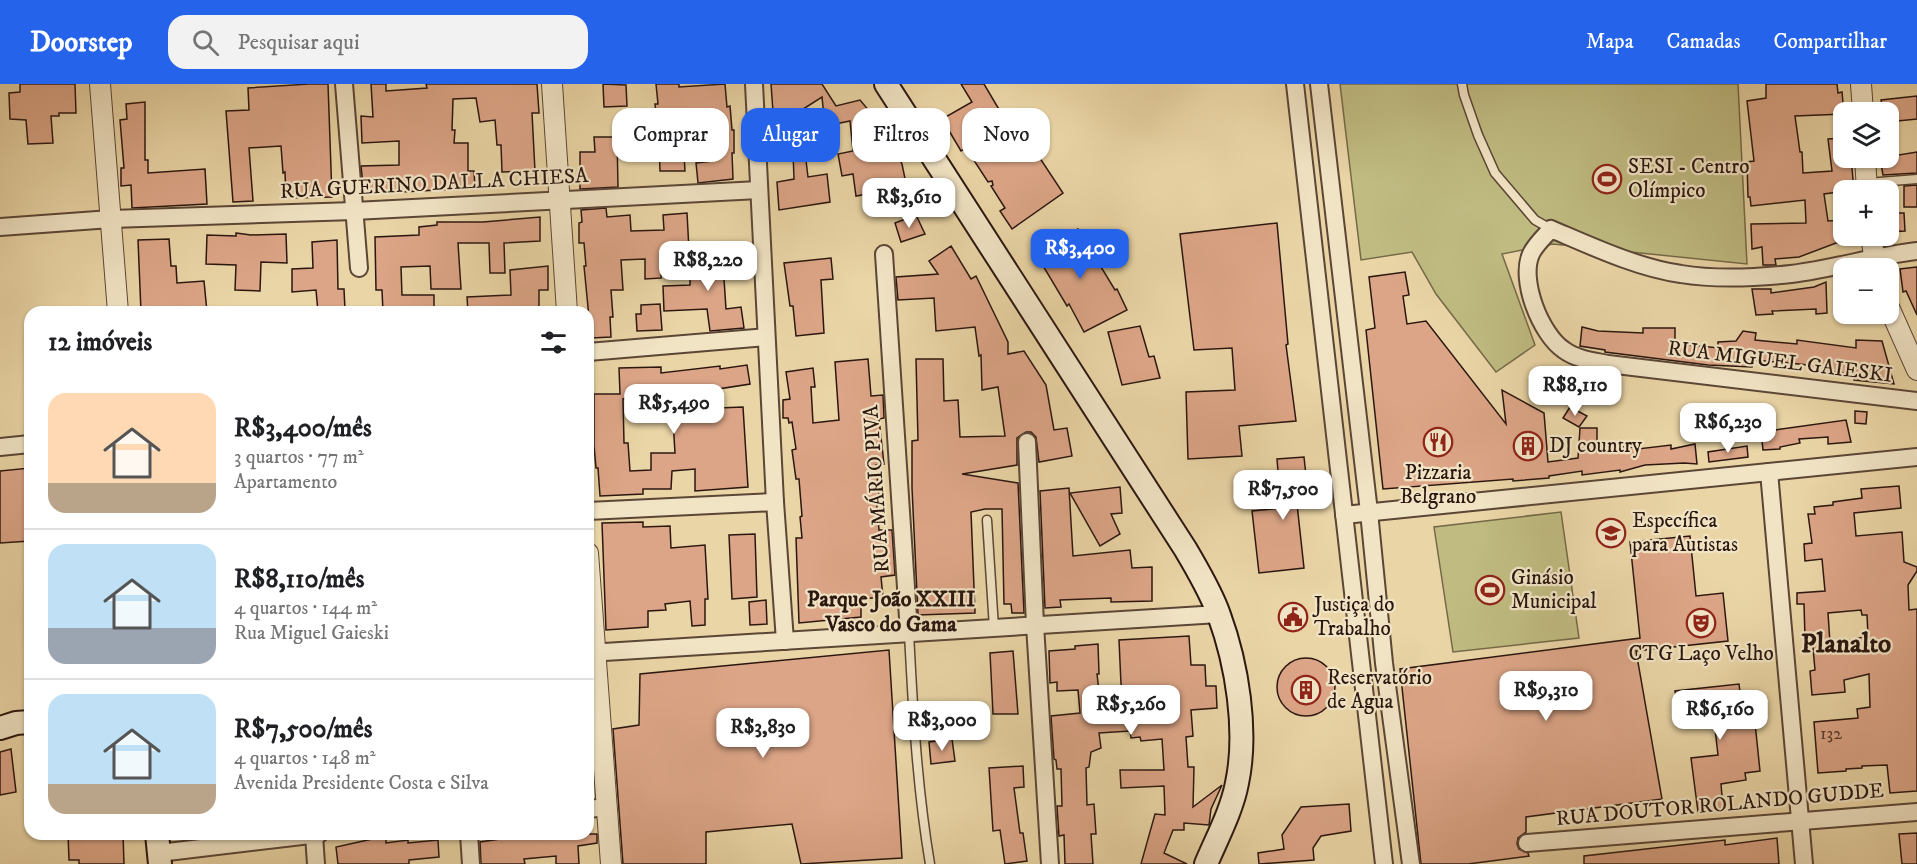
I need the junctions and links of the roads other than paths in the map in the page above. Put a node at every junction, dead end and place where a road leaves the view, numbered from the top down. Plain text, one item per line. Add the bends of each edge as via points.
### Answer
1 (100, 84) edge
2 (344, 84) edge
3 (552, 84) edge
4 (754, 84) edge
5 (886, 84) edge
6 (1294, 84) edge
7 (1319, 84) edge
8 (1462, 84) edge
9 (1865, 84) edge
10 (1864, 102) edge
11 (1917, 179) edge
12 (1899, 182) edge
13 (759, 190) junction
14 (558, 201) junction
15 (354, 211) junction
16 (111, 219) junction
17 (0, 227) edge
18 (1551, 228) junction
19 (1337, 239) junction
20 (1313, 242) junction
21 (1917, 251) edge
22 (885, 254) dead end
23 (1892, 258) edge
24 (359, 268) dead end
25 (1833, 268) edge
26 (118, 306) edge
27 (567, 306) edge
28 (1896, 324) edge
29 (766, 338) junction
30 (594, 352) edge
31 (1917, 370) edge
32 (1917, 401) edge
33 (1027, 442) dead end
34 (24, 445) edge
35 (0, 447) edge
36 (1917, 457) edge
37 (1769, 472) junction
38 (775, 502) junction
39 (594, 511) edge
40 (1369, 512) junction
41 (1344, 515) junction
42 (987, 520) dead end
43 (1219, 614) junction
44 (1035, 625) junction
45 (994, 628) junction
46 (909, 633) junction
47 (785, 641) junction
48 (594, 652) edge
49 (1384, 663) junction
50 (1362, 666) junction
51 (594, 704) edge
52 (24, 722) edge
53 (0, 728) edge
54 (598, 808) edge
55 (1917, 812) edge
56 (1801, 822) junction
57 (262, 840) edge
58 (314, 840) edge
59 (469, 840) edge
60 (1527, 843) dead end
61 (159, 850) edge
62 (316, 864) edge
63 (471, 864) edge
64 (611, 864) edge
65 (930, 864) edge
66 (1050, 864) edge
67 (1206, 864) edge
68 (1384, 864) edge
69 (1411, 864) edge
70 (1804, 864) edge

1 - 16 street
2 - 15 street
3 - 14 street
4 - 13 street
5 - 43 main road via 1186,550
6 - 20 street
7 - 19 street
8 - 18 lane via 1495,173 1535,220
9 - 10 street
11 - 12 lane
13 - 14 street, RUA GUERINO DALLA CHIESA
13 - 29 street
14 - 15 street, RUA GUERINO DALLA CHIESA
14 - 27 street
15 - 16 street, RUA GUERINO DALLA CHIESA
15 - 24 street
16 - 17 street, RUA GUERINO DALLA CHIESA
16 - 26 street
18 - 25 street via 1649,267 1679,274 1751,278
18 - 32 street, RUA MIGUEL GAIESKI via 1531,254 1528,270 1540,321 1552,342 1565,352 1608,364
19 - 20 street
19 - 40 street
20 - 41 street
21 - 23 street
22 - 46 street, RUA MÁRIO PIVA
28 - 31 street
29 - 30 street
29 - 38 street
33 - 44 street
34 - 35 street
36 - 37 street
37 - 40 street
37 - 56 street
38 - 39 street
38 - 47 street
40 - 41 street
40 - 49 street
41 - 50 street
42 - 45 lane
43 - 44 street
43 - 67 main road via 1236,678 1241,753 1237,784
44 - 45 street
44 - 66 street
45 - 46 street
46 - 47 street
46 - 65 lane, RUA MÁRIO PIVA via 916,759
47 - 48 street
49 - 50 street
49 - 69 street
50 - 68 street
51 - 54 street
52 - 53 main road
54 - 64 street
55 - 56 street, RUA DOUTOR ROLANDO GUDDE
56 - 60 street, RUA DOUTOR ROLANDO GUDDE
56 - 70 street
57 - 61 street
58 - 62 street
59 - 63 street

